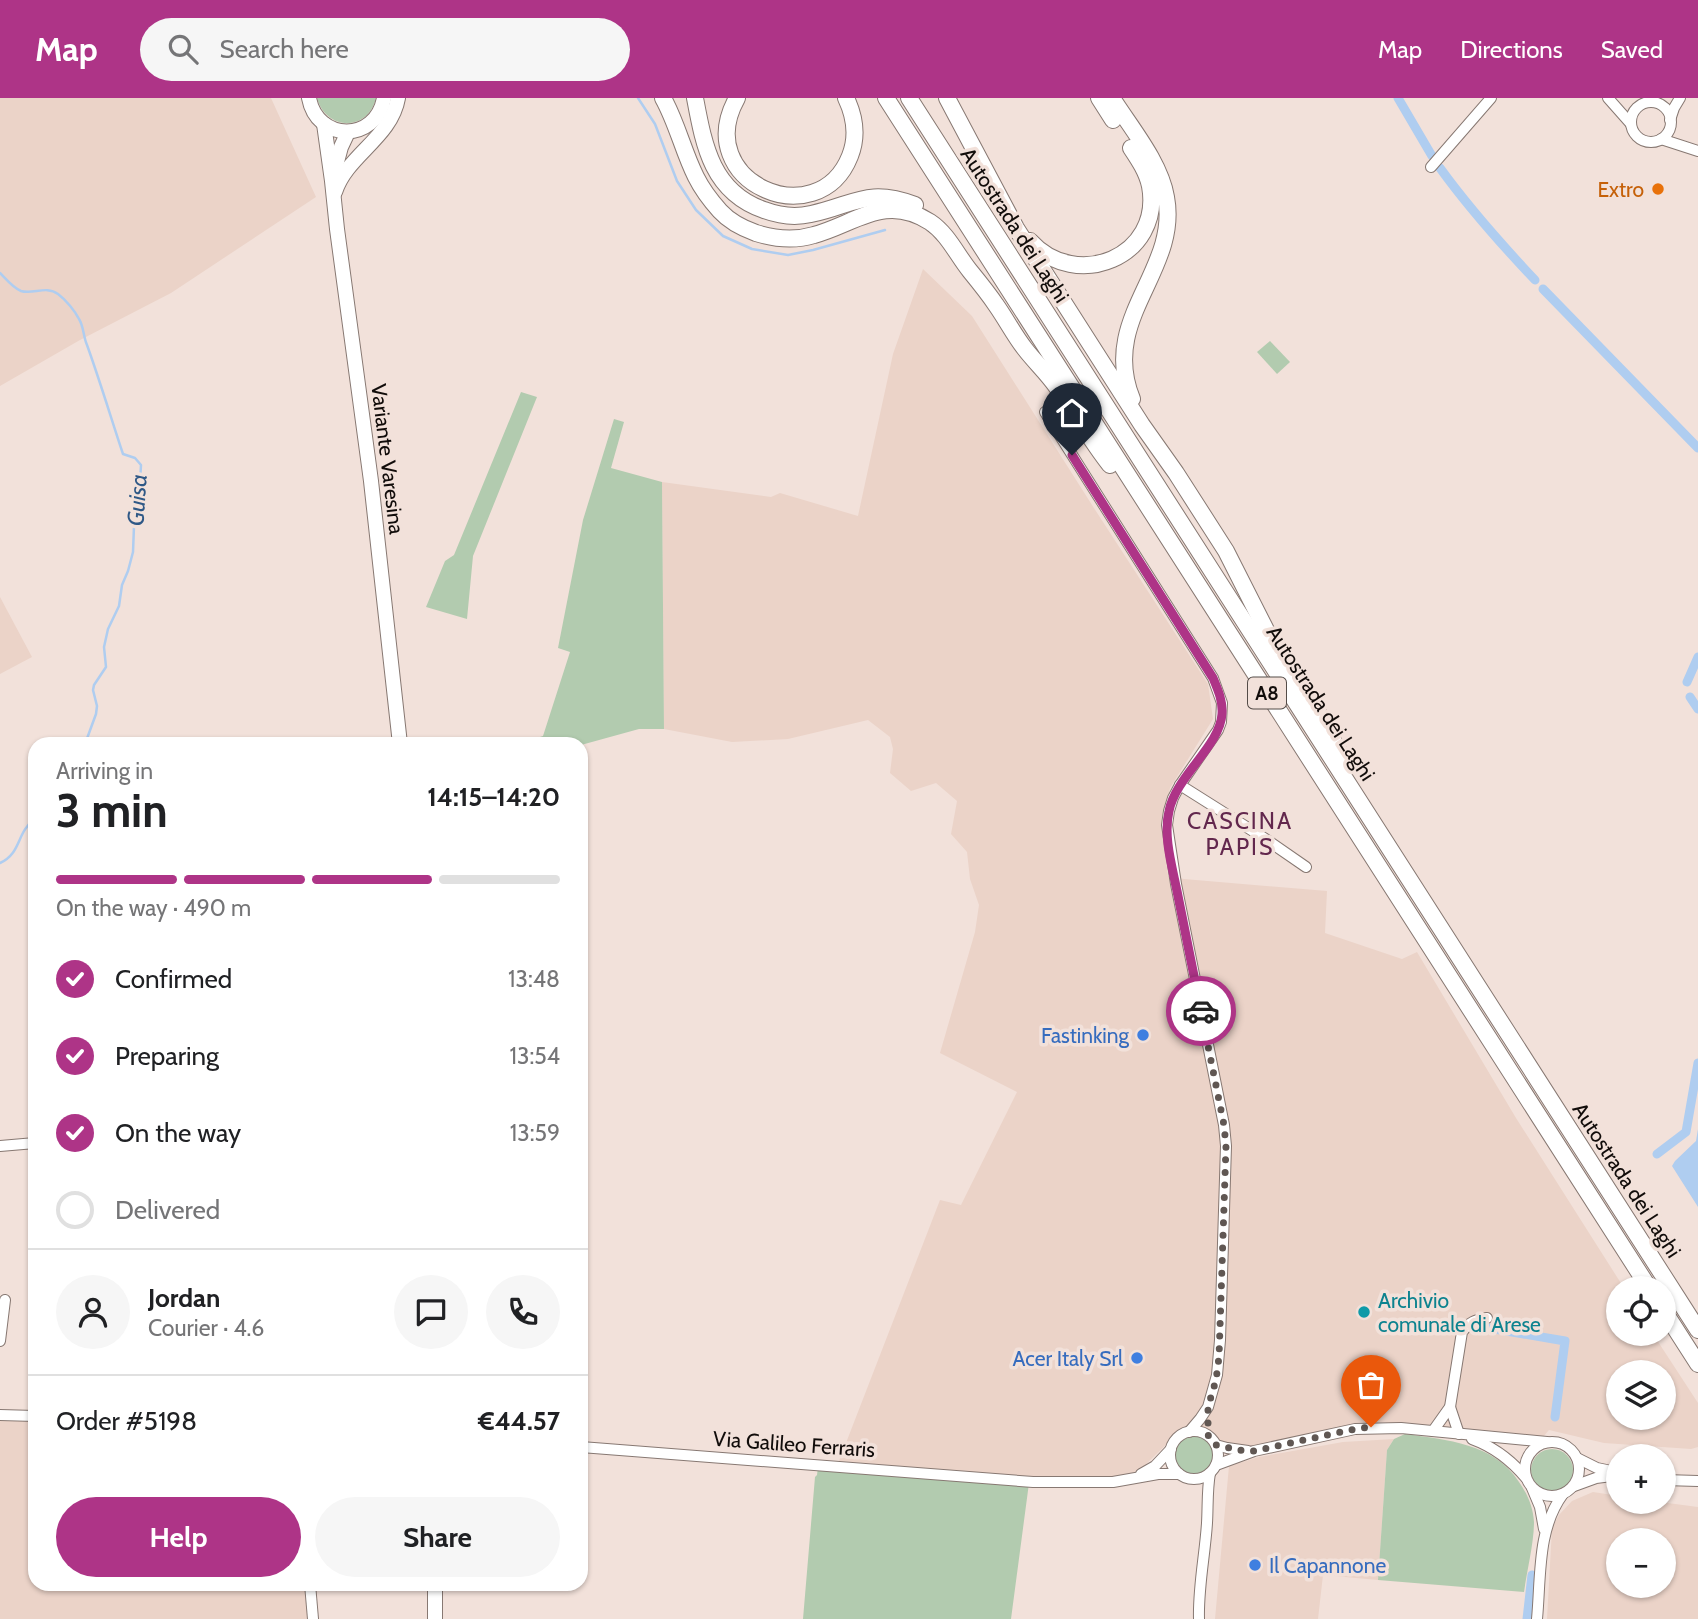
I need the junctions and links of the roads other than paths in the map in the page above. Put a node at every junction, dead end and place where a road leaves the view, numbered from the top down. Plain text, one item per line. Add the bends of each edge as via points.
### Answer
1 (309, 98) edge
2 (384, 98) edge
3 (398, 98) edge
4 (663, 98) edge
5 (695, 98) edge
6 (737, 98) edge
7 (846, 98) edge
8 (886, 98) edge
9 (909, 98) edge
10 (947, 98) edge
11 (1099, 98) edge
12 (1112, 98) edge
13 (1491, 98) edge
14 (1608, 98) edge
15 (1671, 98) edge
16 (1680, 98) edge
17 (1660, 104) junction
18 (1637, 108) junction
19 (1670, 121) junction
20 (324, 124) junction
21 (1631, 124) junction
22 (348, 132) junction
23 (1661, 139) junction
24 (1698, 150) edge
25 (1431, 167) dead end
26 (332, 181) junction
27 (998, 192) junction
28 (333, 197) junction
29 (997, 306) junction
30 (1045, 412) dead end
31 (1176, 473) junction
32 (1159, 525) junction
33 (399, 737) edge
34 (1180, 785) junction
35 (1376, 827) junction
36 (1306, 867) dead end
37 (28, 1144) edge
38 (0, 1146) edge
39 (1641, 1276) edge
40 (5, 1300) dead end
41 (1488, 1318) dead end
42 (1676, 1330) edge
43 (1698, 1330) edge
44 (0, 1341) edge
45 (1698, 1364) edge
46 (1208, 1407) junction
47 (1450, 1407) junction
48 (0, 1415) edge
49 (28, 1416) edge
50 (1433, 1431) junction
51 (1189, 1432) junction
52 (1459, 1434) junction
53 (1208, 1435) junction
54 (1547, 1442) junction
55 (1216, 1445) junction
56 (588, 1448) edge
57 (1171, 1449) junction
58 (1254, 1451) junction
59 (1577, 1458) junction
60 (1213, 1469) junction
61 (1606, 1470) edge
62 (1184, 1476) junction
63 (1606, 1476) edge
64 (1134, 1478) junction
65 (1676, 1481) edge
66 (1698, 1481) edge
67 (1530, 1484) junction
68 (1574, 1486) junction
69 (1563, 1494) junction
70 (1207, 1505) junction
71 (1544, 1532) junction
72 (311, 1591) edge
73 (435, 1591) edge
74 (313, 1619) edge
75 (435, 1619) edge
76 (1199, 1619) edge
77 (1537, 1619) edge

1 - 20 main road
2 - 22 main road via 371,122
3 - 28 main road via 390,122 344,173
4 - 29 highway via 696,177 734,223 764,235 796,239 873,212 913,214 943,233
5 - 29 highway via 712,163 723,182 742,199 793,216 865,198 915,205 947,230
6 - 7 highway via 727,134 734,160 755,185 792,196 823,187 849,159 855,127
8 - 32 highway, Autostrada dei Laghi / A8
9 - 35 highway, Autostrada dei Laghi / A8
10 - 27 highway
11 - 27 highway via 1150,186 1147,221 1129,248 1095,265 1057,261 1031,242
12 - 31 highway via 1157,169 1166,198 1164,240 1130,322 1123,363 1133,400
13 - 25 street
14 - 18 street
14 - 21 street
15 - 17 street
16 - 19 street
17 - 18 street via 1650,102
17 - 19 street
18 - 21 street
19 - 23 street
19 - 24 street via 1678,136
20 - 22 main road
20 - 26 main road, Variante Varesina
21 - 23 street via 1642,140
22 - 26 main road, Variante Varesina
23 - 24 street
26 - 28 main road, Variante Varesina
27 - 31 highway via 1028,247
28 - 33 main road, Variante Varesina
29 - 32 highway via 1093,443
30 - 34 street via 1219,691 1223,713 1218,730
31 - 35 highway via 1233,563 1284,663 1325,724
32 - 39 highway, Autostrada dei Laghi / A8
34 - 36 street
34 - 46 street via 1169,811 1168,838 1226,1146 1219,1357
35 - 43 highway, Autostrada dei Laghi / A8
37 - 38 street
40 - 44 street
41 - 47 street via 1472,1321 1462,1332
42 - 45 highway
46 - 51 street
46 - 53 street
47 - 50 street
47 - 52 street
48 - 49 street
50 - 52 street
50 - 58 street via 1355,1429
51 - 53 street
51 - 57 street via 1177,1438
52 - 54 street
52 - 67 street via 1497,1450
53 - 55 street
54 - 59 street via 1565,1445
54 - 67 street via 1535,1448 1525,1466
55 - 58 street
55 - 60 street via 1218,1458
56 - 64 street, Via Galileo Ferraris via 1004,1480
57 - 62 street via 1172,1463
57 - 64 street via 1155,1466
58 - 60 street
59 - 61 street
59 - 68 street
60 - 62 street via 1196,1479
60 - 70 street
62 - 64 street, Via Galileo Ferraris
62 - 70 street
63 - 68 street
65 - 66 street
67 - 69 street via 1547,1496
67 - 71 street
68 - 69 street
69 - 71 street
70 - 76 street
71 - 77 street
72 - 74 street
73 - 75 main road

